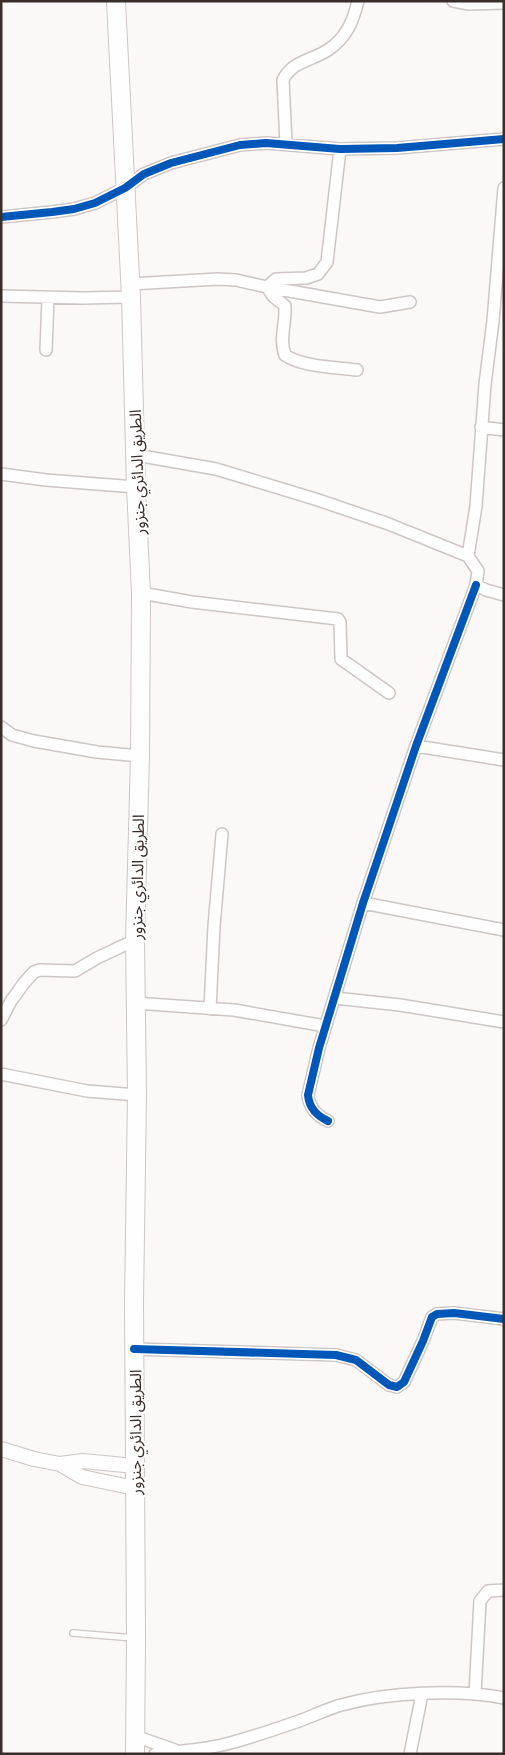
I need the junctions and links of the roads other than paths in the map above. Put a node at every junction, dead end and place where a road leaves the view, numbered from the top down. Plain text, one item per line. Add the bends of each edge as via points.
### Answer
1 (116, 1) edge
2 (358, 1) edge
3 (454, 1) edge
4 (504, 3) edge
5 (504, 139) edge
6 (286, 144) junction
7 (340, 149) junction
8 (125, 188) junction
9 (504, 188) edge
10 (1, 217) edge
11 (500, 276) edge
12 (267, 287) junction
13 (130, 290) junction
14 (1, 296) edge
15 (48, 298) junction
16 (410, 302) dead end
17 (46, 350) dead end
18 (357, 370) dead end
19 (481, 427) junction
20 (504, 430) edge
21 (136, 455) junction
22 (1, 474) edge
23 (136, 487) junction
24 (468, 556) junction
25 (476, 585) junction
26 (141, 593) junction
27 (504, 595) edge
28 (389, 693) dead end
29 (1, 726) edge
30 (416, 746) junction
31 (140, 756) junction
32 (504, 760) edge
33 (222, 834) dead end
34 (363, 903) junction
35 (504, 930) edge
36 (135, 940) junction
37 (335, 998) junction
38 (135, 1003) junction
39 (210, 1009) junction
40 (1, 1020) edge
41 (504, 1022) edge
42 (325, 1026) junction
43 (1, 1074) edge
44 (137, 1095) junction
45 (328, 1121) dead end
46 (504, 1319) edge
47 (134, 1349) junction
48 (1, 1449) edge
49 (60, 1464) junction
50 (135, 1466) junction
51 (135, 1488) junction
52 (504, 1590) edge
53 (73, 1633) dead end
54 (136, 1638) junction
55 (422, 1694) junction
56 (475, 1694) junction
57 (504, 1698) edge
58 (135, 1736) junction
59 (176, 1751) junction
60 (135, 1754) edge
61 (155, 1754) edge
62 (410, 1754) edge

1 - 8 main road, الطريق الدائري جنزور
2 - 6 street via 354,19 340,40 327,51 287,71 283,80
3 - 4 street
5 - 7 street
6 - 7 street
6 - 8 street via 240,145 198,155 144,174
7 - 12 street via 327,262 318,274 306,278 276,279
8 - 10 street via 74,209
8 - 13 main road, الطريق الدائري جنزور
9 - 11 street
11 - 19 street
12 - 13 street via 218,279
12 - 16 street via 380,307
12 - 18 street via 284,306 281,340 285,355 312,364
13 - 15 street
13 - 21 main road, الطريق الدائري جنزور
14 - 15 street
15 - 17 street
19 - 20 street
19 - 24 street via 476,506
21 - 23 main road, الطريق الدائري جنزور
21 - 24 street via 216,469 253,480 363,514
22 - 23 street
23 - 26 main road, الطريق الدائري جنزور
24 - 25 street via 478,571
25 - 27 street
25 - 30 street
26 - 28 street via 338,619 341,659
26 - 31 main road, الطريق الدائري جنزور
29 - 31 street via 12,735 34,741
30 - 32 street
30 - 34 street
31 - 36 main road, الطريق الدائري جنزور
33 - 39 street
34 - 35 street
34 - 37 street
36 - 38 main road, الطريق الدائري جنزور
36 - 40 street via 75,970 34,972 11,1001
37 - 41 street
37 - 42 street
38 - 39 street
38 - 44 main road, الطريق الدائري جنزور
39 - 42 street via 234,1010
42 - 45 street via 308,1096 312,1108
43 - 44 street via 87,1091
44 - 47 main road, الطريق الدائري جنزور
46 - 47 street via 454,1313 432,1317 404,1382 397,1387 389,1385 356,1360 336,1356
47 - 50 main road, الطريق الدائري جنزور
48 - 49 street
49 - 50 street via 83,1461
49 - 51 street via 82,1477
50 - 51 main road, الطريق الدائري جنزور
51 - 54 main road, الطريق الدائري جنزور
52 - 56 street via 488,1591 480,1601
53 - 54 lane
54 - 58 main road, الطريق الدائري جنزور
55 - 56 street
55 - 59 street via 347,1703 229,1744
55 - 62 street
56 - 57 street
58 - 59 street
58 - 60 main road, الطريق الدائري جنزور
59 - 61 street

